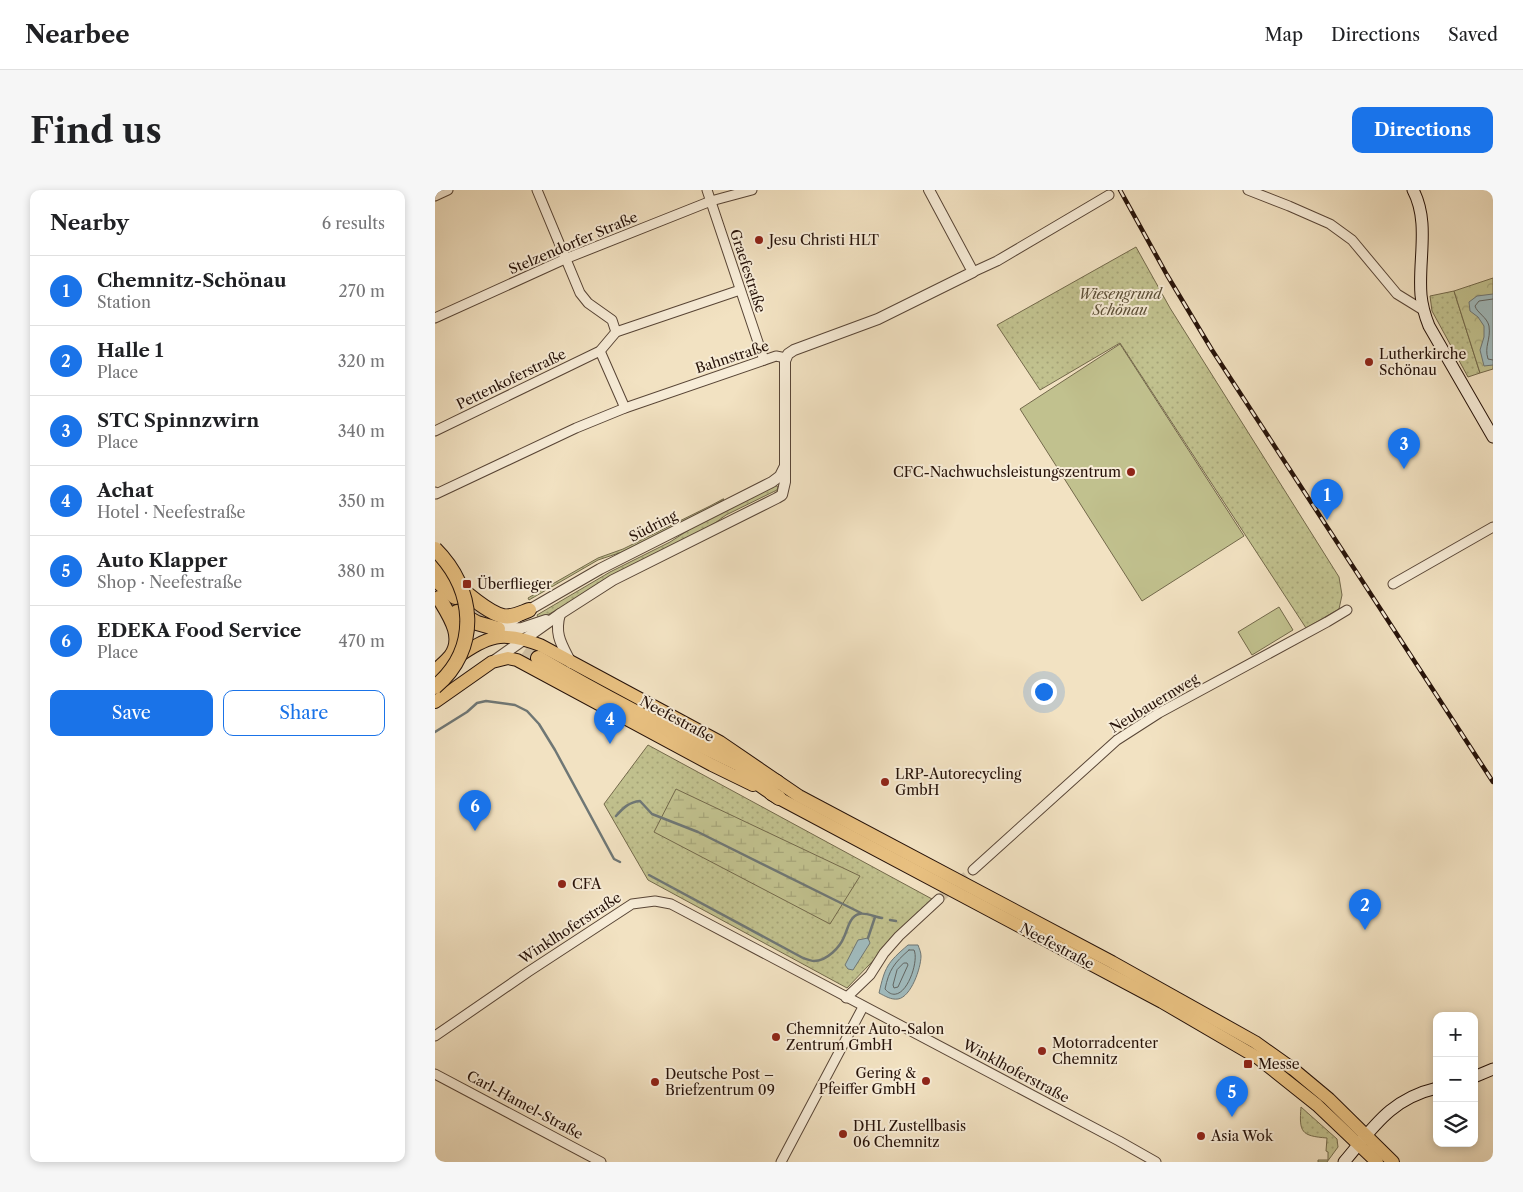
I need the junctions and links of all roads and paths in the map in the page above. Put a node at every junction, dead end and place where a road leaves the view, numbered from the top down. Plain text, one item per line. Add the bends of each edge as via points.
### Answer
1 (449, 190) edge
2 (537, 190) edge
3 (707, 190) edge
4 (752, 190) edge
5 (929, 190) edge
6 (1249, 190) edge
7 (1413, 190) edge
8 (1109, 195) dead end
9 (435, 196) edge
10 (711, 201) junction
11 (565, 259) junction
12 (973, 272) junction
13 (740, 290) junction
14 (1423, 310) junction
15 (435, 318) edge
16 (616, 332) junction
17 (600, 351) junction
18 (786, 358) junction
19 (764, 360) junction
20 (625, 408) junction
21 (435, 431) edge
22 (1493, 437) edge
23 (785, 465) junction
24 (435, 493) edge
25 (1493, 527) edge
26 (435, 549) edge
27 (435, 565) edge
28 (435, 579) edge
29 (1393, 584) dead end
30 (437, 597) edge
31 (455, 597) tunnel mouth
32 (529, 610) junction
33 (1347, 610) dead end
34 (560, 614) junction
35 (508, 636) junction
36 (525, 639) junction
37 (533, 661) junction
38 (492, 662) junction
39 (572, 664) junction
40 (436, 671) edge
41 (435, 687) edge
42 (435, 702) edge
43 (720, 755) junction
44 (777, 782) junction
45 (779, 798) junction
46 (973, 870) tunnel mouth
47 (939, 899) tunnel mouth
48 (846, 998) junction
49 (863, 1007) junction
50 (435, 1036) edge
51 (1493, 1069) edge
52 (435, 1074) edge
53 (1478, 1075) edge
54 (1433, 1089) edge
55 (1363, 1140) junction
56 (601, 1162) edge
57 (781, 1162) edge
58 (1156, 1162) edge
59 (1344, 1162) edge
60 (1377, 1162) edge
61 (1393, 1162) edge

1 - 9 street
2 - 11 street
3 - 10 street, Graefestraße
4 - 10 street, Stelzendorfer Straße
5 - 12 street
6 - 14 street via 1330,224 1352,240 1397,294
7 - 14 main road via 1422,217
8 - 12 street, Bahnstraße
10 - 11 street, Stelzendorfer Straße
10 - 13 street, Graefestraße
11 - 15 street, Stelzendorfer Straße
11 - 16 street via 579,293 612,320
12 - 18 street, Bahnstraße via 878,320 793,350
13 - 16 street
13 - 19 street, Graefestraße
14 - 22 main road
16 - 17 street
17 - 20 street
17 - 21 street, Pettenkoferstraße
18 - 19 street, Bahnstraße via 776,356
18 - 23 street, Südring
19 - 20 street, Bahnstraße
20 - 24 street, Bahnstraße
23 - 32 street, Südring via 780,476 772,482 600,569
23 - 34 street, Südring via 784,489 777,498 613,580
25 - 29 street
26 - 41 highway, bridge via 458,578 468,617 461,652
27 - 32 highway via 497,614 513,616
28 - 31 highway
30 - 35 highway via 477,623
30 - 40 highway via 453,623 456,645 452,655
32 - 35 street, Südring
33 - 46 street, Neubauernweg via 1159,713 1117,740
34 - 35 street, Südring
34 - 36 street, Südring
34 - 39 street via 558,638
35 - 36 main road, Neefestraße
35 - 37 street via 518,657
35 - 38 street, Südring
35 - 40 main road, Südring via 478,643
36 - 39 main road, Neefestraße
37 - 38 main road, Südring via 508,658
37 - 43 highway, Neefestraße
37 - 45 main road, Südring via 712,765
38 - 42 main road, Südring
39 - 44 main road, Neefestraße via 720,742
43 - 44 highway, Neefestraße
43 - 45 highway, Neefestraße
44 - 55 main road, Neefestraße via 1255,1042 1329,1098
45 - 55 main road, Neefestraße via 1224,1038 1258,1058
47 - 48 street via 899,936 870,976
48 - 49 street, Winklhoferstraße
48 - 50 street, Winklhoferstraße via 671,904 655,901 632,904
49 - 57 street
49 - 58 street, Winklhoferstraße
51 - 53 main road
52 - 56 street, Carl-Hamel-Straße
54 - 55 main road via 1390,1109
55 - 59 main road
55 - 60 main road, Neefestraße
55 - 61 main road, Neefestraße

